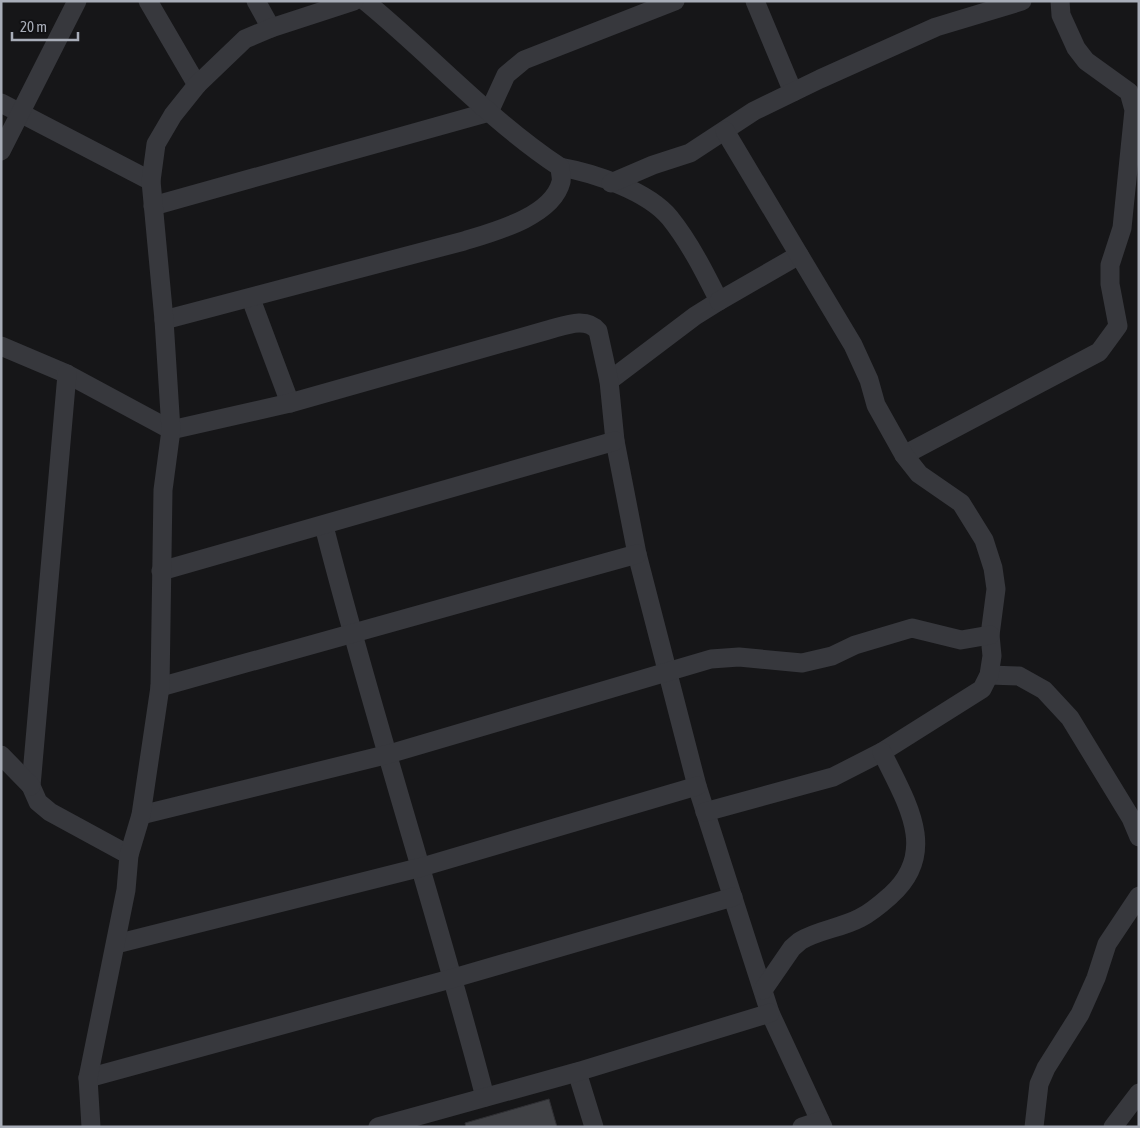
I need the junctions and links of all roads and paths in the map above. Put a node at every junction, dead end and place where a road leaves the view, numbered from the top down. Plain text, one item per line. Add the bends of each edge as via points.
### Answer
1 (77, 1) edge
2 (148, 1) edge
3 (256, 1) edge
4 (354, 1) edge
5 (365, 1) edge
6 (674, 1) edge
7 (755, 1) edge
8 (1022, 1) edge
9 (1060, 1) edge
10 (271, 28) junction
11 (197, 85) junction
12 (793, 92) junction
13 (1, 103) edge
14 (490, 112) junction
15 (21, 113) junction
16 (725, 132) junction
17 (1, 151) edge
18 (560, 167) junction
19 (151, 181) junction
20 (612, 183) junction
21 (153, 206) junction
22 (799, 255) junction
23 (251, 299) junction
24 (719, 301) junction
25 (164, 320) junction
26 (1, 346) edge
27 (67, 374) junction
28 (609, 381) junction
29 (290, 403) junction
30 (171, 430) junction
31 (615, 441) junction
32 (904, 456) junction
33 (324, 526) junction
34 (636, 554) junction
35 (161, 571) junction
36 (352, 635) junction
37 (990, 636) junction
38 (666, 670) junction
39 (989, 676) junction
40 (160, 687) junction
41 (882, 752) junction
42 (389, 754) junction
43 (1, 755) edge
44 (31, 786) junction
45 (697, 786) junction
46 (705, 812) junction
47 (142, 815) junction
48 (1139, 837) edge
49 (129, 855) junction
50 (422, 867) junction
51 (1139, 896) edge
52 (733, 897) junction
53 (116, 944) junction
54 (454, 978) junction
55 (763, 990) junction
56 (770, 1013) junction
57 (577, 1072) junction
58 (88, 1078) junction
59 (1139, 1093) edge
60 (485, 1097) junction
61 (815, 1125) edge
62 (385, 1126) edge
63 (91, 1127) edge
64 (594, 1127) edge
65 (1034, 1127) edge
66 (1113, 1127) edge

1 - 15 street
2 - 11 street
3 - 10 street
4 - 10 street
5 - 14 street
6 - 14 street via 524,60 506,76
7 - 12 street
8 - 12 street via 936,28
9 - 32 street via 1061,15 1076,48 1086,61 1129,92 1134,110 1122,228 1110,265 1118,326 1100,352
10 - 11 street via 245,39
11 - 19 street via 173,115 156,144
12 - 16 street via 754,111
13 - 15 street
14 - 18 street
14 - 21 street
15 - 17 street
15 - 19 street
16 - 20 street via 690,153
16 - 22 street
18 - 20 street via 579,170
18 - 23 street via 561,182 555,194 538,211 508,228
19 - 21 street
20 - 24 street via 631,190 669,217
21 - 25 street
22 - 24 street
22 - 32 street via 853,345 876,406
23 - 25 street
23 - 29 street
24 - 28 street via 694,316
25 - 30 street
26 - 27 street
27 - 30 street
27 - 44 street
28 - 29 street via 598,331 583,322
28 - 31 street
29 - 30 street
30 - 35 street via 163,490
31 - 33 street
31 - 34 street
32 - 37 street via 919,474 961,503 984,540 996,589
33 - 35 street
33 - 36 street
34 - 36 street
34 - 38 street
35 - 40 street
36 - 40 street
36 - 42 street
37 - 38 street via 961,640 912,628 802,663 739,657 711,659
37 - 39 street
38 - 42 street
38 - 45 street
39 - 41 street via 982,689
39 - 48 street via 1019,676 1044,690 1070,718 1131,818
40 - 47 street
41 - 46 street via 833,777
41 - 55 street via 915,827 918,844 907,877 880,905 862,917 800,941
42 - 47 street
42 - 50 street
43 - 44 street
44 - 49 street via 38,802 50,812
45 - 46 street
45 - 50 street
46 - 52 street
47 - 49 street
49 - 53 street
50 - 53 street
50 - 54 street
51 - 65 street via 1107,944 1080,1014 1046,1068 1039,1084
52 - 54 street
52 - 55 street
53 - 58 street
54 - 58 street
54 - 60 street
55 - 56 street
56 - 57 street
56 - 61 street
57 - 60 street
57 - 64 street
58 - 63 street
59 - 66 street
60 - 62 street

